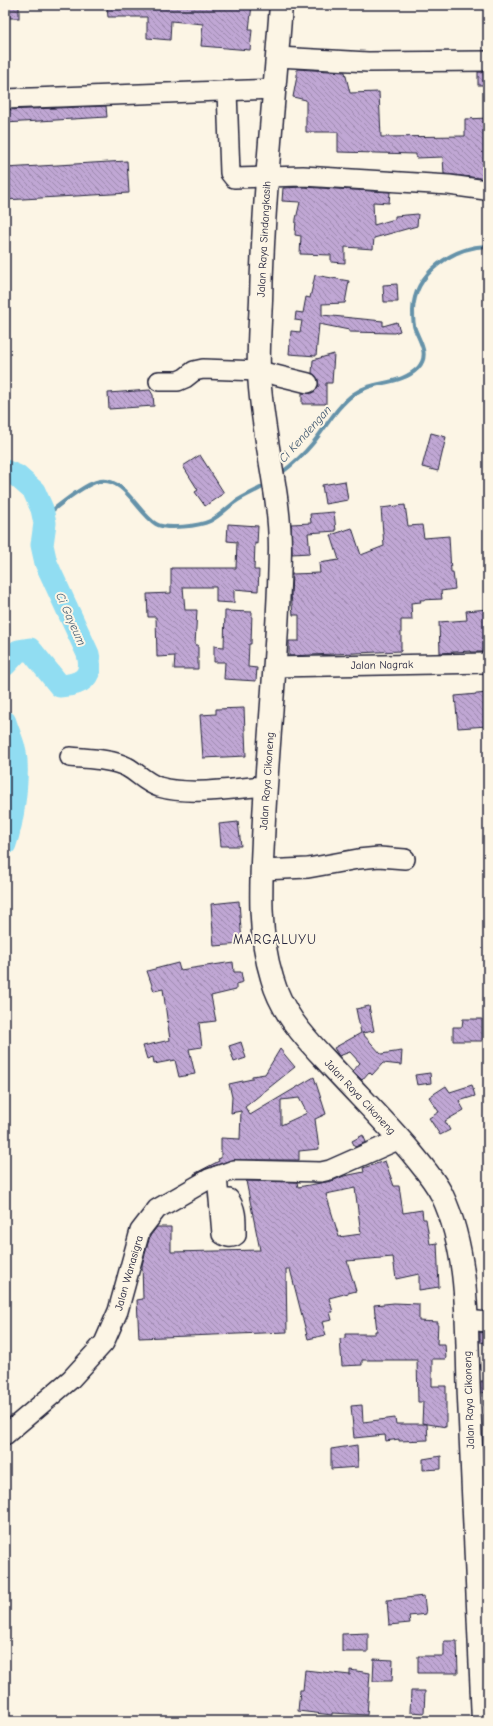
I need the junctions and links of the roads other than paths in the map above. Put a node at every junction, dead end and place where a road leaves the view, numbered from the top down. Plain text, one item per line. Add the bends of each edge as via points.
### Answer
1 (282, 5) edge
2 (278, 57) junction
3 (488, 61) edge
4 (274, 90) junction
5 (227, 91) junction
6 (5, 99) edge
7 (267, 176) junction
8 (486, 190) dead end
9 (259, 371) junction
10 (158, 381) dead end
11 (308, 383) dead end
12 (273, 472) joint
13 (488, 663) edge
14 (276, 667) junction
15 (70, 757) dead end
16 (266, 786) junction
17 (405, 859) dead end
18 (262, 870) junction
19 (400, 1139) junction
20 (218, 1176) junction
21 (219, 1198) dead end
22 (466, 1320) junction
23 (488, 1322) edge
24 (5, 1435) edge
25 (483, 1721) edge

1 - 2 highway, Jalan Raya Sindangkasih
2 - 3 street via 368,62
2 - 4 highway, Jalan Raya Sindangkasih
4 - 5 street
4 - 7 highway, Jalan Raya Sindangkasih
5 - 6 street
5 - 7 street via 231,176
7 - 8 street via 449,185
7 - 9 highway, Jalan Raya Sindangkasih via 262,245
9 - 10 street via 203,368 194,370 178,381
9 - 11 street
9 - 12 highway, Jalan Raya Sindangkasih via 262,413
12 - 14 highway, Jalan Raya Cikoneng via 280,547
13 - 14 street, Jalan Nagrak
14 - 16 highway, Jalan Raya Cikoneng
15 - 16 street via 114,762 158,786 178,791
16 - 18 highway, Jalan Raya Cikoneng
17 - 18 street via 379,857 308,868
18 - 19 highway, Jalan Raya Cikoneng via 265,947 272,981 286,1011 304,1036
19 - 20 street, Jalan Wanasigra via 321,1172 234,1170
19 - 22 highway, Jalan Raya Cikoneng via 431,1176 449,1212 459,1253
20 - 21 street
20 - 24 street, Jalan Wanasigra via 157,1209 145,1223 135,1246 118,1311 104,1343 71,1379
22 - 23 street
22 - 25 highway, Jalan Raya Cikoneng

